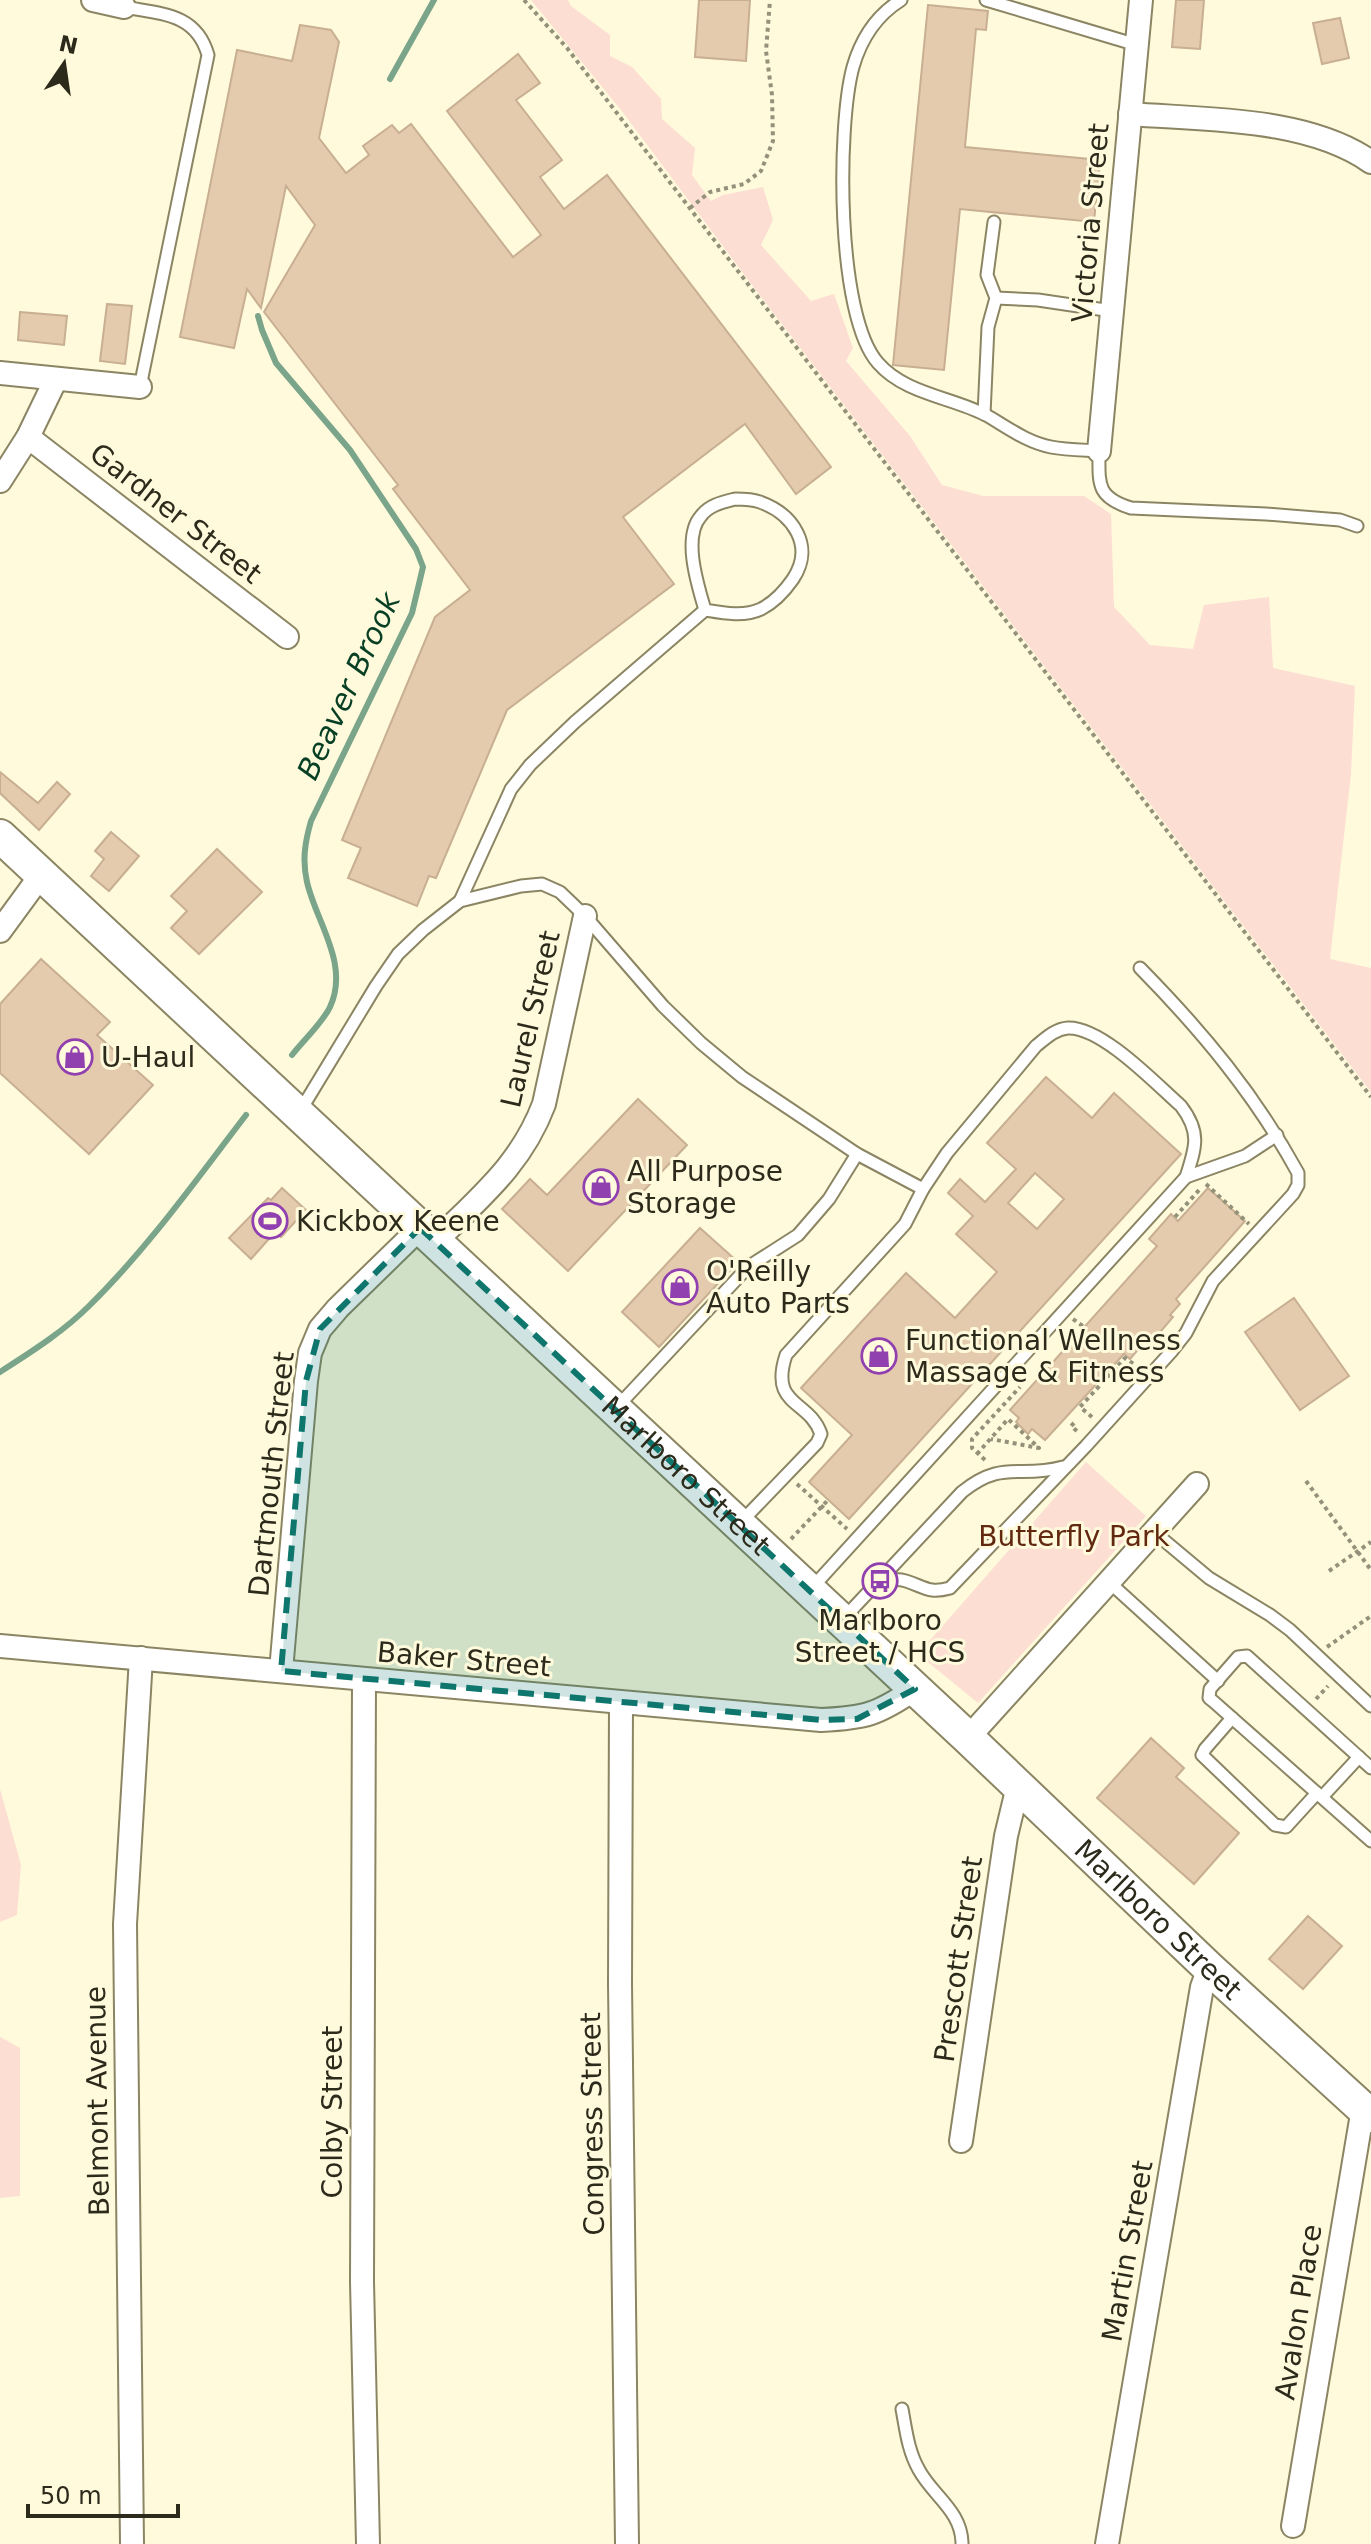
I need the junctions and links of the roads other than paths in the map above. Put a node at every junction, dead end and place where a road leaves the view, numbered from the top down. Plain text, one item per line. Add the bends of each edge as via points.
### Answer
1 (93, 0) edge
2 (901, 0) edge
3 (986, 0) edge
4 (1141, 0) edge
5 (124, 7) joint
6 (1137, 45) junction
7 (1130, 114) junction
8 (1371, 162) edge
9 (994, 222) dead end
10 (996, 298) junction
11 (1112, 311) junction
12 (0, 373) edge
13 (56, 379) junction
14 (140, 387) joint
15 (984, 414) junction
16 (28, 437) junction
17 (1099, 451) junction
18 (0, 481) edge
19 (1357, 526) dead end
20 (705, 610) junction
21 (287, 637) dead end
22 (0, 836) edge
23 (41, 875) junction
24 (460, 901) junction
25 (585, 916) junction
26 (0, 931) edge
27 (1140, 968) dead end
28 (298, 1115) junction
29 (1277, 1135) junction
30 (857, 1154) junction
31 (1186, 1177) junction
32 (923, 1189) junction
33 (428, 1235) junction
34 (614, 1409) junction
35 (1065, 1466) junction
36 (1197, 1484) dead end
37 (738, 1524) junction
38 (1154, 1532) junction
39 (880, 1581) junction
40 (1109, 1582) junction
41 (810, 1591) junction
42 (841, 1620) junction
43 (0, 1646) edge
44 (141, 1658) junction
45 (281, 1671) junction
46 (364, 1680) junction
47 (1218, 1681) junction
48 (915, 1689) junction
49 (621, 1703) junction
50 (1371, 1706) edge
51 (1232, 1718) junction
52 (968, 1738) junction
53 (1359, 1757) junction
54 (1371, 1768) edge
55 (1018, 1786) junction
56 (1320, 1795) junction
57 (1371, 1841) edge
58 (1209, 1968) junction
59 (1367, 2112) edge
60 (961, 2141) dead end
61 (902, 2409) dead end
62 (1293, 2526) dead end
63 (132, 2544) edge
64 (368, 2544) edge
65 (627, 2544) edge
66 (962, 2544) edge
67 (1107, 2544) edge

1 - 5 street
2 - 15 lane via 868,32 846,102 845,245 855,312 877,363 898,381
3 - 6 lane
4 - 6 street, Victoria Street
5 - 14 lane via 178,18 203,39 208,55
6 - 7 street, Victoria Street
7 - 8 street via 1304,133
7 - 11 street, Victoria Street
9 - 10 lane via 987,275
10 - 11 lane
10 - 15 lane via 988,327
11 - 17 street, Victoria Street
12 - 13 street
13 - 14 street
13 - 16 street
15 - 17 lane via 1026,439
16 - 18 street
16 - 21 street, Gardner Street
17 - 19 lane via 1104,495 1131,508 1266,514
20 - 20 lane via 693,565 699,517 735,499 757,500 779,511 797,528 803,545 798,572 782,595 760,610
20 - 24 lane via 530,765 511,789
22 - 23 street, Marlboro Street
23 - 26 street
23 - 28 street, Marlboro Street
24 - 25 lane via 542,884 560,892
24 - 28 lane via 398,954
25 - 30 lane via 701,1043
25 - 33 street, Laurel Street via 534,1130 509,1168
27 - 29 lane via 1210,1043
28 - 33 street, Marlboro Street
29 - 31 lane via 1245,1156
29 - 35 lane via 1298,1173 1293,1194 1213,1281 1175,1347
30 - 32 lane
30 - 34 lane via 798,1235 748,1267
31 - 32 lane via 1196,1142 1181,1106 1108,1043 1093,1033 1066,1028 1036,1046
31 - 41 lane
32 - 37 lane via 905,1224 786,1355 781,1383 821,1434
33 - 34 street, Marlboro Street
33 - 45 street, Dartmouth Street via 338,1308 320,1329 310,1353
34 - 37 street, Marlboro Street
35 - 39 lane via 978,1479
35 - 39 lane via 950,1588 930,1591 906,1581
36 - 38 street
37 - 41 street, Marlboro Street
38 - 40 street
38 - 50 lane via 1209,1578 1290,1630
39 - 42 lane
40 - 47 lane
40 - 52 street
41 - 42 street, Marlboro Street
42 - 48 street, Marlboro Street
43 - 44 street, Baker Street
44 - 45 street, Baker Street
44 - 63 street, Belmont Avenue via 125,1924
45 - 46 street, Baker Street
46 - 49 street, Baker Street
46 - 64 street, Colby Street via 362,2282
47 - 51 lane via 1209,1698
47 - 53 lane via 1238,1657 1247,1656
48 - 49 street, Baker Street via 857,1719
48 - 52 street, Marlboro Street
49 - 65 street, Congress Street
51 - 56 lane
51 - 56 lane via 1202,1755 1275,1825 1286,1827
52 - 55 street, Marlboro Street
53 - 54 lane
53 - 56 lane
55 - 58 street, Marlboro Street
55 - 60 street, Prescott Street
56 - 57 lane
58 - 59 street, Marlboro Street
58 - 67 street, Martin Street
59 - 62 street, Avalon Place
61 - 66 lane via 911,2455 958,2520

